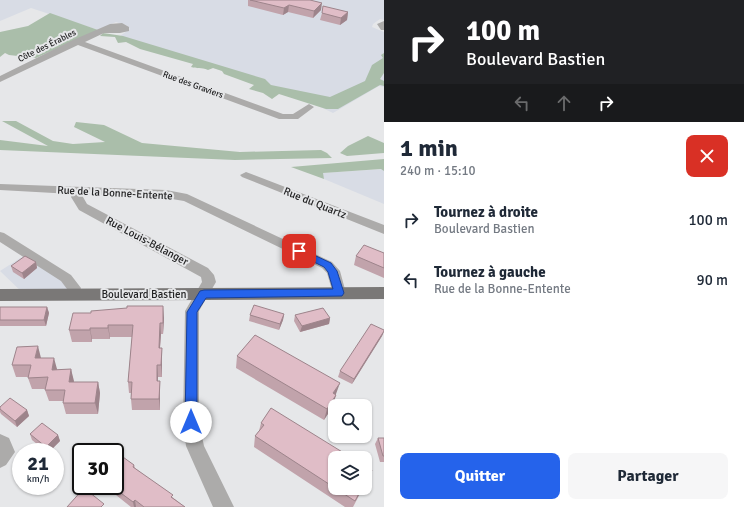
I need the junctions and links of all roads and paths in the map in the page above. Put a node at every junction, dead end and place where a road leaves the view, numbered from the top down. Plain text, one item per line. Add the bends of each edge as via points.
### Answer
1 (384, 22) edge
2 (384, 28) edge
3 (103, 31) dead end
4 (76, 42) junction
5 (0, 79) edge
6 (308, 108) dead end
7 (246, 175) dead end
8 (0, 187) edge
9 (78, 191) junction
10 (384, 230) edge
11 (0, 236) edge
12 (339, 293) junction
13 (384, 293) edge
14 (72, 294) junction
15 (204, 294) junction
16 (0, 295) edge
17 (224, 507) edge

1 - 2 street via 381,24
3 - 4 street, Côte des Érables
4 - 5 street, Côte des Érables
4 - 6 street, Rue des Graviers via 282,117 294,117
7 - 10 street, Rue du Quartz
8 - 9 street, Rue de la Bonne-Entente
9 - 12 street, Rue de la Bonne-Entente via 166,194 187,198 327,265 333,271
9 - 15 street, Rue Louis-Bélanger via 77,197 83,207 203,271 209,282
11 - 14 street via 66,278 74,288
12 - 13 main road, Boulevard Bastien
12 - 15 main road, Boulevard Bastien
14 - 15 main road, Boulevard Bastien
14 - 16 main road, Boulevard Bastien
15 - 17 street via 192,312 191,422 195,446

